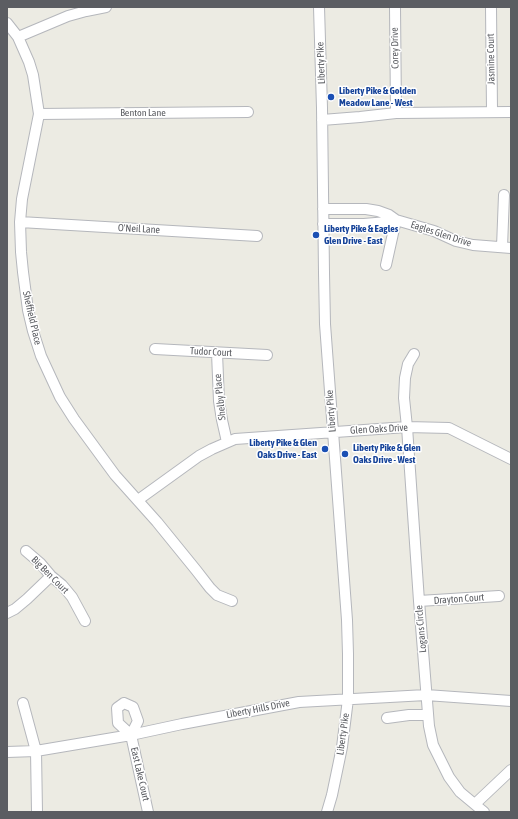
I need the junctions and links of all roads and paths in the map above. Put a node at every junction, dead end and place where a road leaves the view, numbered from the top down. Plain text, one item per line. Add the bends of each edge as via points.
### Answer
1 (106, 7) edge
2 (319, 7) edge
3 (395, 7) edge
4 (491, 7) edge
5 (7, 23) edge
6 (18, 37) junction
7 (492, 111) junction
8 (248, 112) dead end
9 (511, 112) edge
10 (396, 113) junction
11 (39, 114) junction
12 (322, 120) junction
13 (504, 195) dead end
14 (323, 209) junction
15 (396, 220) junction
16 (20, 222) junction
17 (323, 224) junction
18 (257, 236) dead end
19 (506, 247) edge
20 (386, 265) dead end
21 (155, 349) dead end
22 (217, 352) junction
23 (414, 354) dead end
24 (267, 356) dead end
25 (407, 427) junction
26 (333, 432) junction
27 (227, 442) junction
28 (511, 458) edge
29 (138, 500) junction
30 (26, 551) dead end
31 (51, 576) junction
32 (499, 596) dead end
33 (232, 601) dead end
34 (419, 601) junction
35 (7, 613) edge
36 (84, 621) dead end
37 (426, 695) junction
38 (348, 699) junction
39 (511, 701) edge
40 (23, 703) dead end
41 (428, 715) junction
42 (387, 718) dead end
43 (131, 735) junction
44 (36, 750) junction
45 (7, 752) edge
46 (511, 770) edge
47 (475, 804) junction
48 (37, 812) edge
49 (148, 812) edge
50 (327, 812) edge
51 (484, 812) edge

1 - 6 street via 68,16
2 - 12 street, Liberty Pike
3 - 10 street, Corey Drive
4 - 7 street, Jasmine Court
5 - 6 street, Sheffield Place
6 - 11 street, Sheffield Place via 33,75
7 - 9 street
7 - 10 street
8 - 11 street, Benton Lane
10 - 12 street
11 - 16 street, Sheffield Place via 22,199
12 - 14 street, Liberty Pike
13 - 19 street
14 - 15 street, Eagles Glen Drive via 366,209 389,215
14 - 17 street, Liberty Pike
15 - 17 street, Eagles Glen Drive via 364,224
15 - 19 street, Eagles Glen Drive via 434,231 456,241
15 - 20 street
16 - 18 street, O'Neil Lane
16 - 29 street, Sheffield Place via 25,291 41,356 74,419 115,475
17 - 26 street, Liberty Pike
21 - 22 street, Tudor Court
22 - 24 street, Tudor Court
22 - 27 street, Shelby Place via 219,401
23 - 25 street, Logans Circle via 408,364 405,378
25 - 26 street, Glen Oaks Drive
25 - 28 street, Glen Oaks Drive via 449,428
25 - 34 street, Logans Circle
26 - 27 street, Glen Oaks Drive via 235,439
26 - 38 street, Liberty Pike via 348,636
27 - 29 street, Glen Oaks Drive via 199,456
29 - 33 street, Sheffield Place via 210,588 217,595
30 - 31 street, Big Ben Court
31 - 35 street via 28,599
31 - 36 street, Big Ben Court via 72,597
32 - 34 street, Drayton Court
34 - 37 street, Logans Circle
37 - 38 street, Liberty Hills Drive
37 - 39 street, Liberty Hills Drive
37 - 41 street, Logans Circle
38 - 43 street, Liberty Hills Drive via 279,705
38 - 50 street, Liberty Pike via 342,747
40 - 44 street
41 - 42 street
41 - 47 street, Logans Circle via 433,746 460,792
43 - 44 street, Liberty Hills Drive
43 - 49 street, East Lake Court
44 - 45 street, Liberty Hills Drive
44 - 48 street
46 - 47 street
47 - 51 street, Logans Circle

